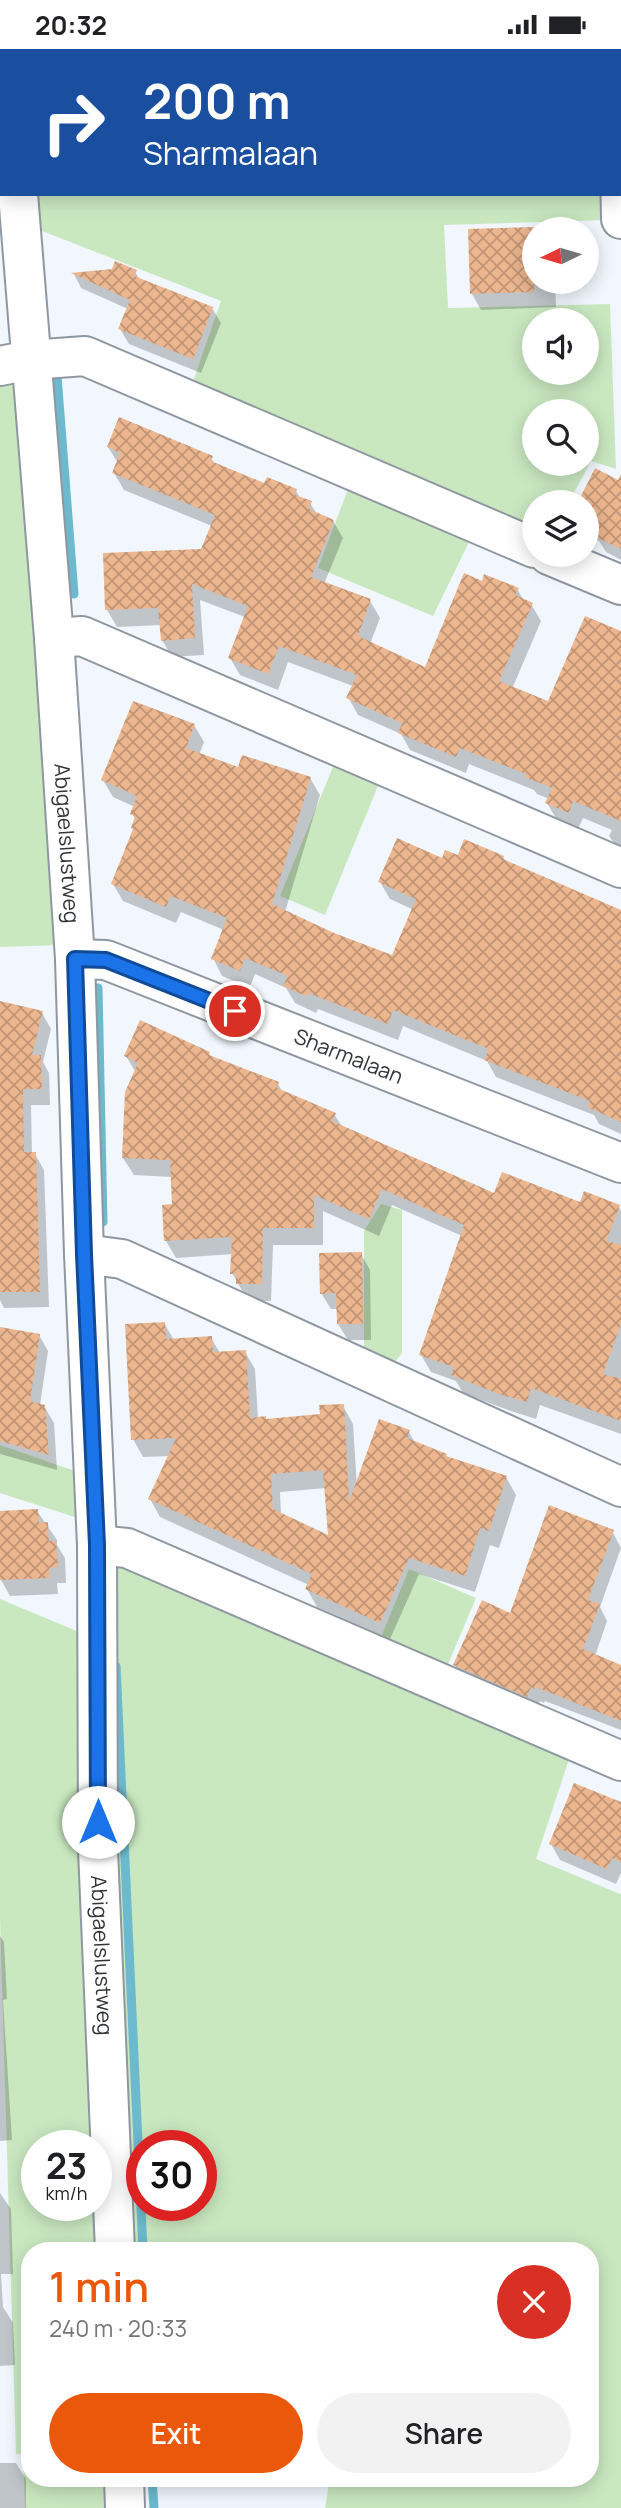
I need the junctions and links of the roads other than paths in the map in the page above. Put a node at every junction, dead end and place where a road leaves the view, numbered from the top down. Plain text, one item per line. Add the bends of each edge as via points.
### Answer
1 (18, 196) edge
2 (621, 196) edge
3 (621, 219) edge
4 (15, 363) edge
5 (522, 543) edge
6 (577, 567) edge
7 (621, 585) edge
8 (54, 638) junction
9 (621, 868) edge
10 (75, 959) junction
11 (621, 1163) edge
12 (84, 1254) junction
13 (621, 1487) edge
14 (97, 1545) junction
15 (621, 1761) edge
16 (114, 2242) edge
17 (124, 2487) edge
18 (125, 2508) edge

1 - 4 street, Abigaelslustweg
2 - 3 street
4 - 5 street via 85,356
4 - 8 street, Abigaelslustweg
6 - 7 street
8 - 9 street via 82,636
8 - 10 street, Abigaelslustweg
10 - 11 street, Sharmalaan via 106,960
10 - 12 street, Abigaelslustweg
12 - 13 street via 122,1259
12 - 14 street, Abigaelslustweg
14 - 15 street via 127,1548
14 - 16 street, Abigaelslustweg via 98,1850
17 - 18 street

